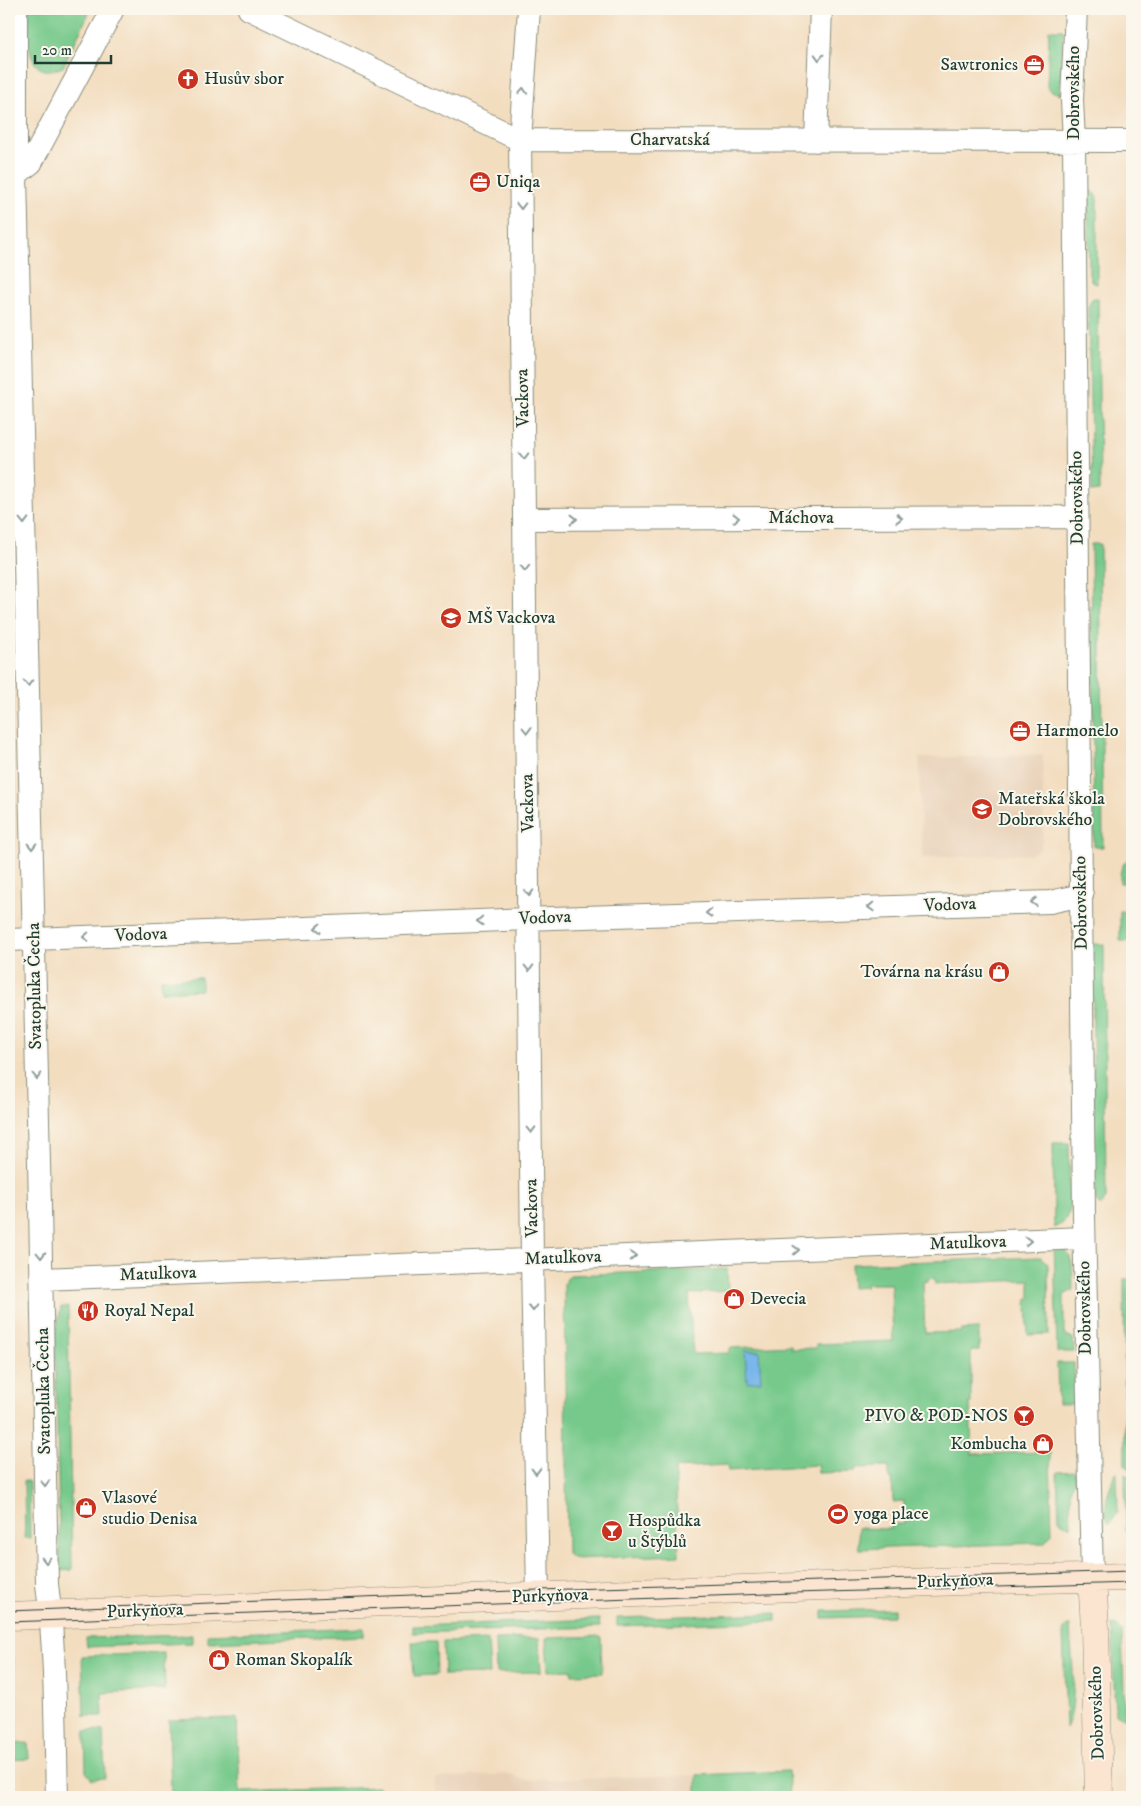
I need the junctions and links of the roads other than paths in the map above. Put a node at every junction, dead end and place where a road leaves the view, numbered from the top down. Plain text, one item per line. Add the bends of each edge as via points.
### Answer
1 (16, 9) edge
2 (113, 9) edge
3 (249, 9) edge
4 (528, 9) edge
5 (821, 9) edge
6 (1076, 9) edge
7 (520, 140) junction
8 (816, 141) junction
9 (1074, 141) junction
10 (1127, 141) edge
11 (12, 175) edge
12 (1077, 518) junction
13 (525, 519) junction
14 (1082, 895) junction
15 (529, 919) junction
16 (34, 939) junction
17 (9, 940) edge
18 (1084, 1238) junction
19 (532, 1260) junction
20 (42, 1279) junction
21 (1132, 1577) edge
22 (1092, 1578) junction
23 (538, 1597) junction
24 (51, 1614) junction
25 (9, 1616) edge
26 (57, 1797) edge
27 (1099, 1797) edge

1 - 11 street, Svatopluka Čecha
2 - 11 street via 31,163
3 - 7 street, Charvatská
7 -> 4 street, Vackova
5 -> 8 street
6 - 9 street, Dobrovského via 1072,100
7 - 8 street, Charvatská
7 -> 13 street, Vackova
8 - 9 street, Charvatská
9 - 10 street, Charvatská
9 - 12 street, Dobrovského
11 -> 16 street, Svatopluka Čecha
13 -> 12 street, Máchova
12 - 14 street, Dobrovského
13 -> 15 street, Vackova
14 -> 15 street, Vodova via 1050,902
14 - 18 street, Dobrovského
15 -> 16 street, Vodova
15 -> 19 street, Vackova
16 - 17 street, Vodova
16 -> 20 street, Svatopluka Čecha
19 -> 18 street, Matulkova
18 - 22 street, Dobrovského
19 - 20 street, Matulkova
19 -> 23 street, Vackova
20 -> 24 street, Svatopluka Čecha via 47,1584
21 - 22 street, Purkyňova
22 - 23 street, Purkyňova
22 - 27 street, Dobrovského
23 - 24 street, Purkyňova
24 - 25 street, Purkyňova
24 - 26 street, Svatopluka Čecha

